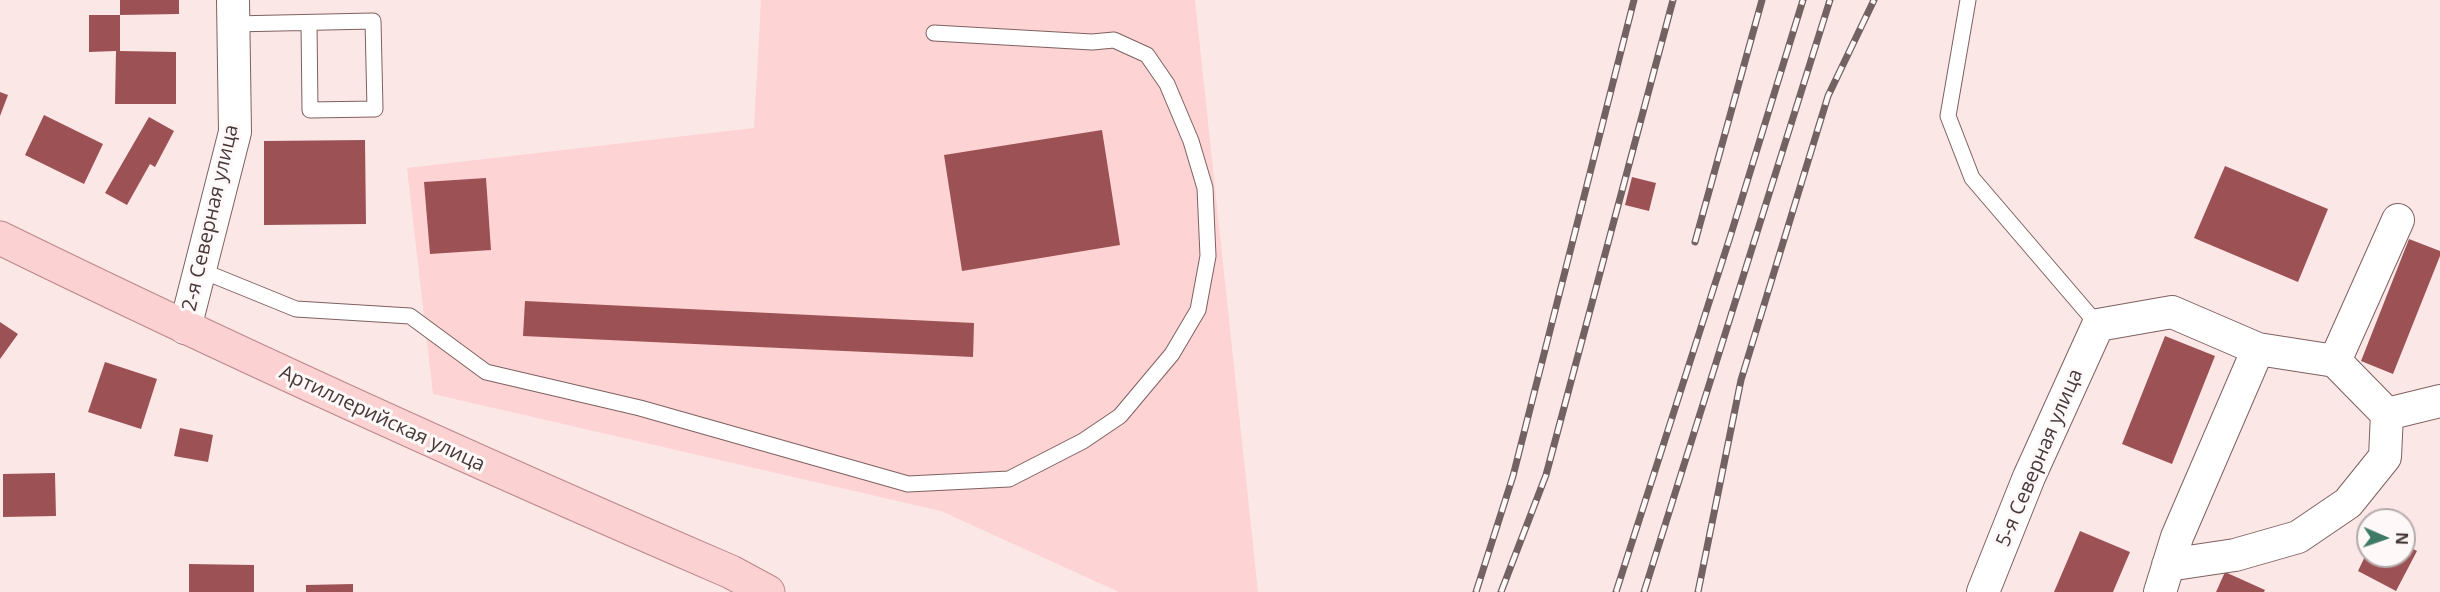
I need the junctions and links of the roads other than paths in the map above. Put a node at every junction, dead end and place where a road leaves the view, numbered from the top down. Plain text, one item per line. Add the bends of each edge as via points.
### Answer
1 (1968, 0) edge
2 (233, 12) edge
3 (309, 23) junction
4 (934, 33) dead end
5 (2398, 220) dead end
6 (0, 238) edge
7 (200, 270) junction
8 (2098, 325) junction
9 (185, 328) junction
10 (2258, 349) junction
11 (2335, 361) junction
12 (2440, 401) edge
13 (2387, 414) junction
14 (2164, 579) edge
15 (768, 592) edge
16 (1983, 592) edge

1 - 8 lane via 1948,116 1968,168 1972,178
2 - 3 lane
2 - 7 street, 2-я Северная улица via 235,132
3 - 3 lane via 374,21 375,109 310,110
4 - 7 lane via 1114,40 1147,55 1171,94 1205,188 1208,256 1198,310 1173,354 1120,416 1083,441 1009,479 908,484 640,408 486,372 410,316 296,309
5 - 11 street
6 - 9 main road, Артиллерийская улица
7 - 9 street, 2-я Северная улица
8 - 10 street via 2172,312
8 - 16 street, 5-я Северная улица via 2029,477
9 - 15 main road, Артиллерийская улица
10 - 11 street
10 - 14 street via 2176,537
11 - 13 street
12 - 13 street
13 - 14 street via 2385,457 2348,503 2298,537

